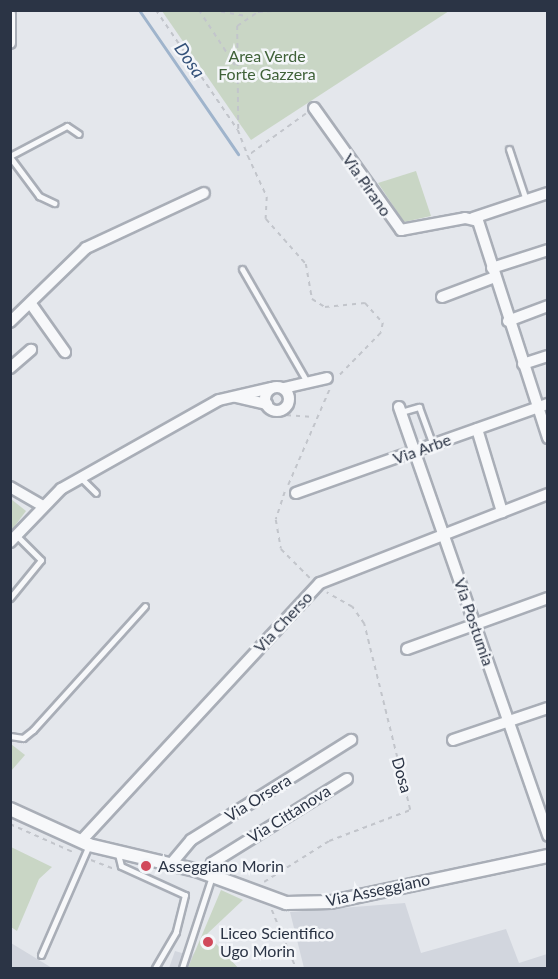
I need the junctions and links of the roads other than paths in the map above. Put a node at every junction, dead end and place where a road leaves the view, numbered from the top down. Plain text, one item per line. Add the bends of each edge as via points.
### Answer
1 (10, 14) edge
2 (10, 43) edge
3 (314, 108) road end
4 (79, 134) dead end
5 (509, 149) dead end
6 (10, 156) edge
7 (204, 193) dead end
8 (548, 193) edge
9 (526, 200) junction
10 (54, 203) dead end
11 (472, 218) junction
12 (548, 250) edge
13 (242, 269) dead end
14 (493, 272) junction
15 (442, 297) dead end
16 (31, 304) junction
17 (548, 306) edge
18 (508, 321) junction
19 (10, 322) edge
20 (31, 350) dead end
21 (65, 351) dead end
22 (548, 356) edge
23 (523, 364) junction
24 (10, 368) edge
25 (327, 378) dead end
26 (307, 382) junction
27 (271, 388) junction
28 (284, 388) junction
29 (233, 396) junction
30 (267, 404) junction
31 (543, 406) edge
32 (400, 410) joint
33 (477, 429) junction
34 (548, 438) edge
35 (433, 445) junction
36 (415, 452) junction
37 (81, 478) junction
38 (10, 488) edge
39 (96, 493) dead end
40 (296, 493) dead end
41 (548, 494) edge
42 (41, 505) junction
43 (502, 512) junction
44 (443, 535) junction
45 (13, 539) edge
46 (10, 598) edge
47 (548, 598) edge
48 (146, 606) dead end
49 (474, 624) junction
50 (407, 649) dead end
51 (548, 708) edge
52 (508, 721) junction
53 (10, 736) edge
54 (351, 740) dead end
55 (453, 740) dead end
56 (347, 779) dead end
57 (10, 809) edge
58 (548, 836) edge
59 (85, 843) junction
60 (118, 852) junction
61 (548, 856) edge
62 (171, 864) junction
63 (209, 874) junction
64 (41, 955) dead end
65 (155, 969) edge
66 (182, 969) edge

1 - 2 street
3 - 11 street, Via Pirano via 401,230
4 - 6 lane via 67,126
5 - 9 lane
6 - 10 lane via 39,196
7 - 16 street via 86,248
8 - 9 street, Via Pirano
9 - 11 street, Via Pirano
11 - 14 street
12 - 14 street
13 - 26 lane
14 - 15 street
14 - 18 street
16 - 19 street
16 - 21 street
17 - 18 street
18 - 23 street
20 - 24 street
22 - 23 street
23 - 31 street
25 - 26 street
26 - 28 street
27 - 28 street
27 - 29 street
27 - 30 street
28 - 30 street via 290,397 285,408
29 - 30 street
29 - 37 street
31 - 33 street, Via Arbe
31 - 34 street
32 - 35 lane via 419,407
32 - 36 street, Via Postumia
33 - 35 street, Via Arbe
33 - 43 street
35 - 36 street, Via Arbe
36 - 40 street, Via Arbe
36 - 44 street, Via Postumia
37 - 39 lane
37 - 42 street
38 - 42 street
41 - 43 street, Via Cherso
42 - 45 street
43 - 44 street, Via Cherso
44 - 49 street, Via Postumia
44 - 59 street, Via Cherso via 320,583
45 - 46 lane via 41,560
47 - 49 street
48 - 53 lane via 33,730 23,738
49 - 50 street
49 - 52 street, Via Postumia
51 - 52 street
52 - 55 street
52 - 58 street, Via Postumia
54 - 62 street, Via Orsera via 190,840
56 - 63 street, Via Cittanova via 212,863
57 - 59 street, Via Asseggiano
59 - 60 street, Via Asseggiano
59 - 64 lane via 86,858
60 - 62 street, Via Asseggiano
60 - 65 lane via 121,866 185,895 176,932
61 - 63 street, Via Asseggiano via 305,904 260,897
62 - 63 street, Via Asseggiano
63 - 66 lane

